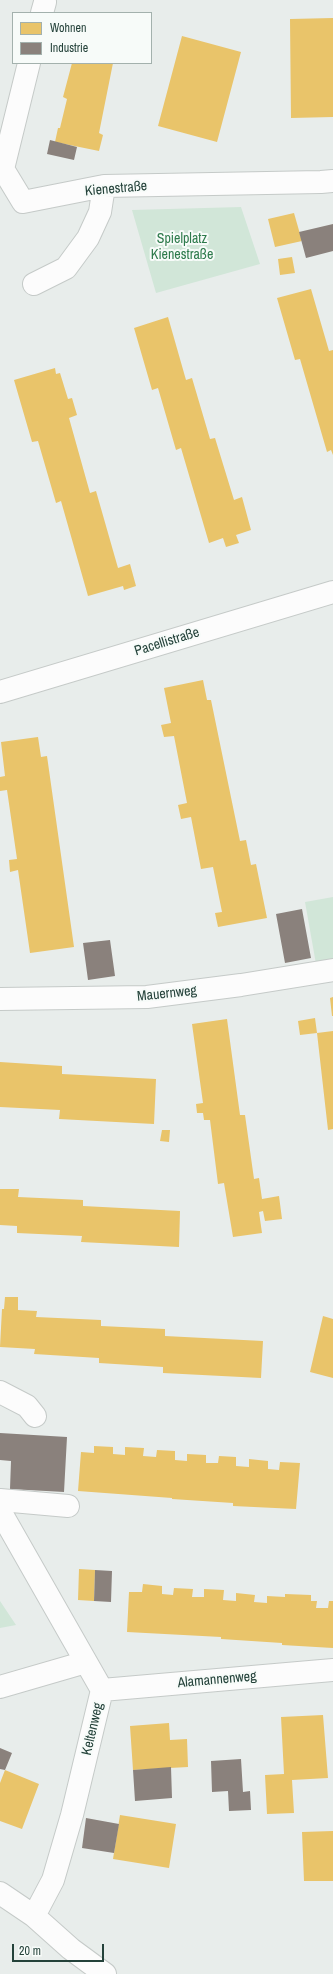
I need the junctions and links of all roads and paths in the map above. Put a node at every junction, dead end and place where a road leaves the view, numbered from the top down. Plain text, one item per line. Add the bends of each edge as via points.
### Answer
1 (30, 64) edge
2 (333, 181) edge
3 (104, 186) junction
4 (34, 284) dead end
5 (333, 592) edge
6 (0, 692) edge
7 (333, 970) edge
8 (0, 999) edge
9 (0, 1392) edge
10 (35, 1416) dead end
11 (0, 1500) edge
12 (68, 1506) dead end
13 (0, 1511) edge
14 (86, 1662) junction
15 (333, 1670) edge
16 (0, 1687) edge
17 (102, 1690) junction
18 (0, 1894) edge
19 (34, 1916) junction
20 (105, 1974) edge

1 - 3 street, Kienestraße via 3,169 23,202
2 - 3 street, Kienestraße
3 - 4 street via 100,212 88,238 66,268
5 - 6 street, Pacellistraße
7 - 8 street, Mauernweg via 147,997
9 - 10 street via 27,1406
11 - 12 street
13 - 14 street, Keltenweg
14 - 16 street
14 - 17 street, Keltenweg
15 - 17 street, Alamannenweg
17 - 19 street, Keltenweg via 54,1880
18 - 19 street
19 - 20 street via 71,1949

